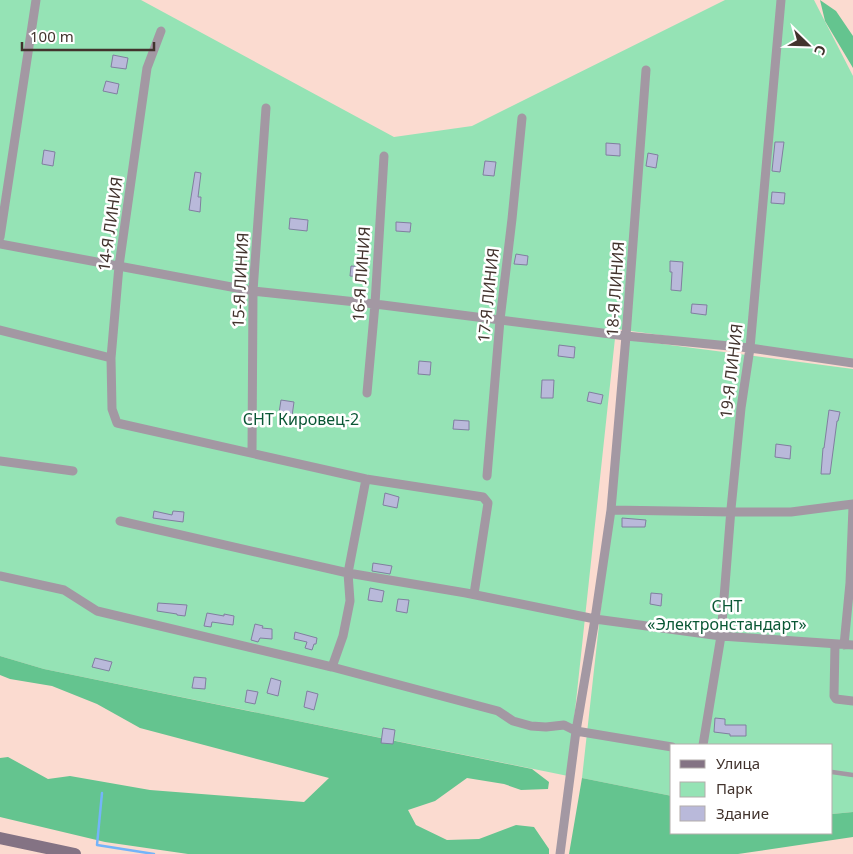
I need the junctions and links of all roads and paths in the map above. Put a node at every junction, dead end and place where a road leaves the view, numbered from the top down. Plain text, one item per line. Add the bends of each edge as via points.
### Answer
1 (36, 0) edge
2 (781, 0) edge
3 (161, 31) dead end
4 (646, 70) dead end
5 (266, 108) dead end
6 (522, 118) dead end
7 (384, 156) dead end
8 (0, 237) edge
9 (0, 244) edge
10 (119, 266) junction
11 (252, 291) junction
12 (375, 304) junction
13 (500, 320) junction
14 (0, 330) edge
15 (626, 336) junction
16 (750, 348) junction
17 (111, 358) junction
18 (853, 363) edge
19 (367, 393) dead end
20 (252, 453) junction
21 (0, 461) edge
22 (73, 471) dead end
23 (487, 476) dead end
24 (366, 480) junction
25 (853, 505) edge
26 (611, 510) junction
27 (731, 512) junction
28 (120, 521) dead end
29 (348, 573) junction
30 (0, 576) edge
31 (851, 583) edge
32 (474, 594) junction
33 (595, 618) junction
34 (721, 636) junction
35 (844, 645) edge
36 (332, 667) junction
37 (853, 701) edge
38 (576, 731) junction
39 (703, 744) edge
40 (670, 748) edge
41 (833, 772) edge
42 (853, 775) edge
43 (0, 838) edge
44 (75, 854) edge
45 (560, 854) edge

1 - 8 street
2 - 16 street, 19-Я ЛИНИЯ
3 - 10 street, 14-Я ЛИНИЯ via 148,68
4 - 15 street, 18-Я ЛИНИЯ
5 - 11 street, 15-Я ЛИНИЯ
6 - 13 street, 17-Я ЛИНИЯ
7 - 12 street, 16-Я ЛИНИЯ
9 - 10 street
10 - 11 street
10 - 17 street, 14-Я ЛИНИЯ
11 - 12 street
11 - 20 street, 15-Я ЛИНИЯ
12 - 13 street
12 - 19 street, 16-Я ЛИНИЯ
13 - 15 street
13 - 23 street, 17-Я ЛИНИЯ
14 - 17 street
15 - 16 street
15 - 26 street, 18-Я ЛИНИЯ
16 - 18 street
16 - 27 street, 19-Я ЛИНИЯ
17 - 20 street, 14-Я ЛИНИЯ via 112,409 117,422
20 - 24 street
21 - 22 street
24 - 29 street
24 - 32 street via 483,496 488,502
25 - 27 street via 791,512
25 - 31 street
26 - 27 street
26 - 33 street, 18-Я ЛИНИЯ
27 - 34 street, 19-Я ЛИНИЯ
28 - 29 street
29 - 32 street
29 - 36 street via 350,601
30 - 36 street via 64,590 97,611
31 - 35 street
32 - 33 street
33 - 34 street
33 - 38 street, 18-Я ЛИНИЯ
34 - 35 street
34 - 39 street, 19-Я ЛИНИЯ
35 - 37 street via 834,696
36 - 38 street via 498,711 513,721 531,726 564,725
38 - 40 street
38 - 45 street, 18-Я ЛИНИЯ
41 - 42 lane
43 - 44 main road

